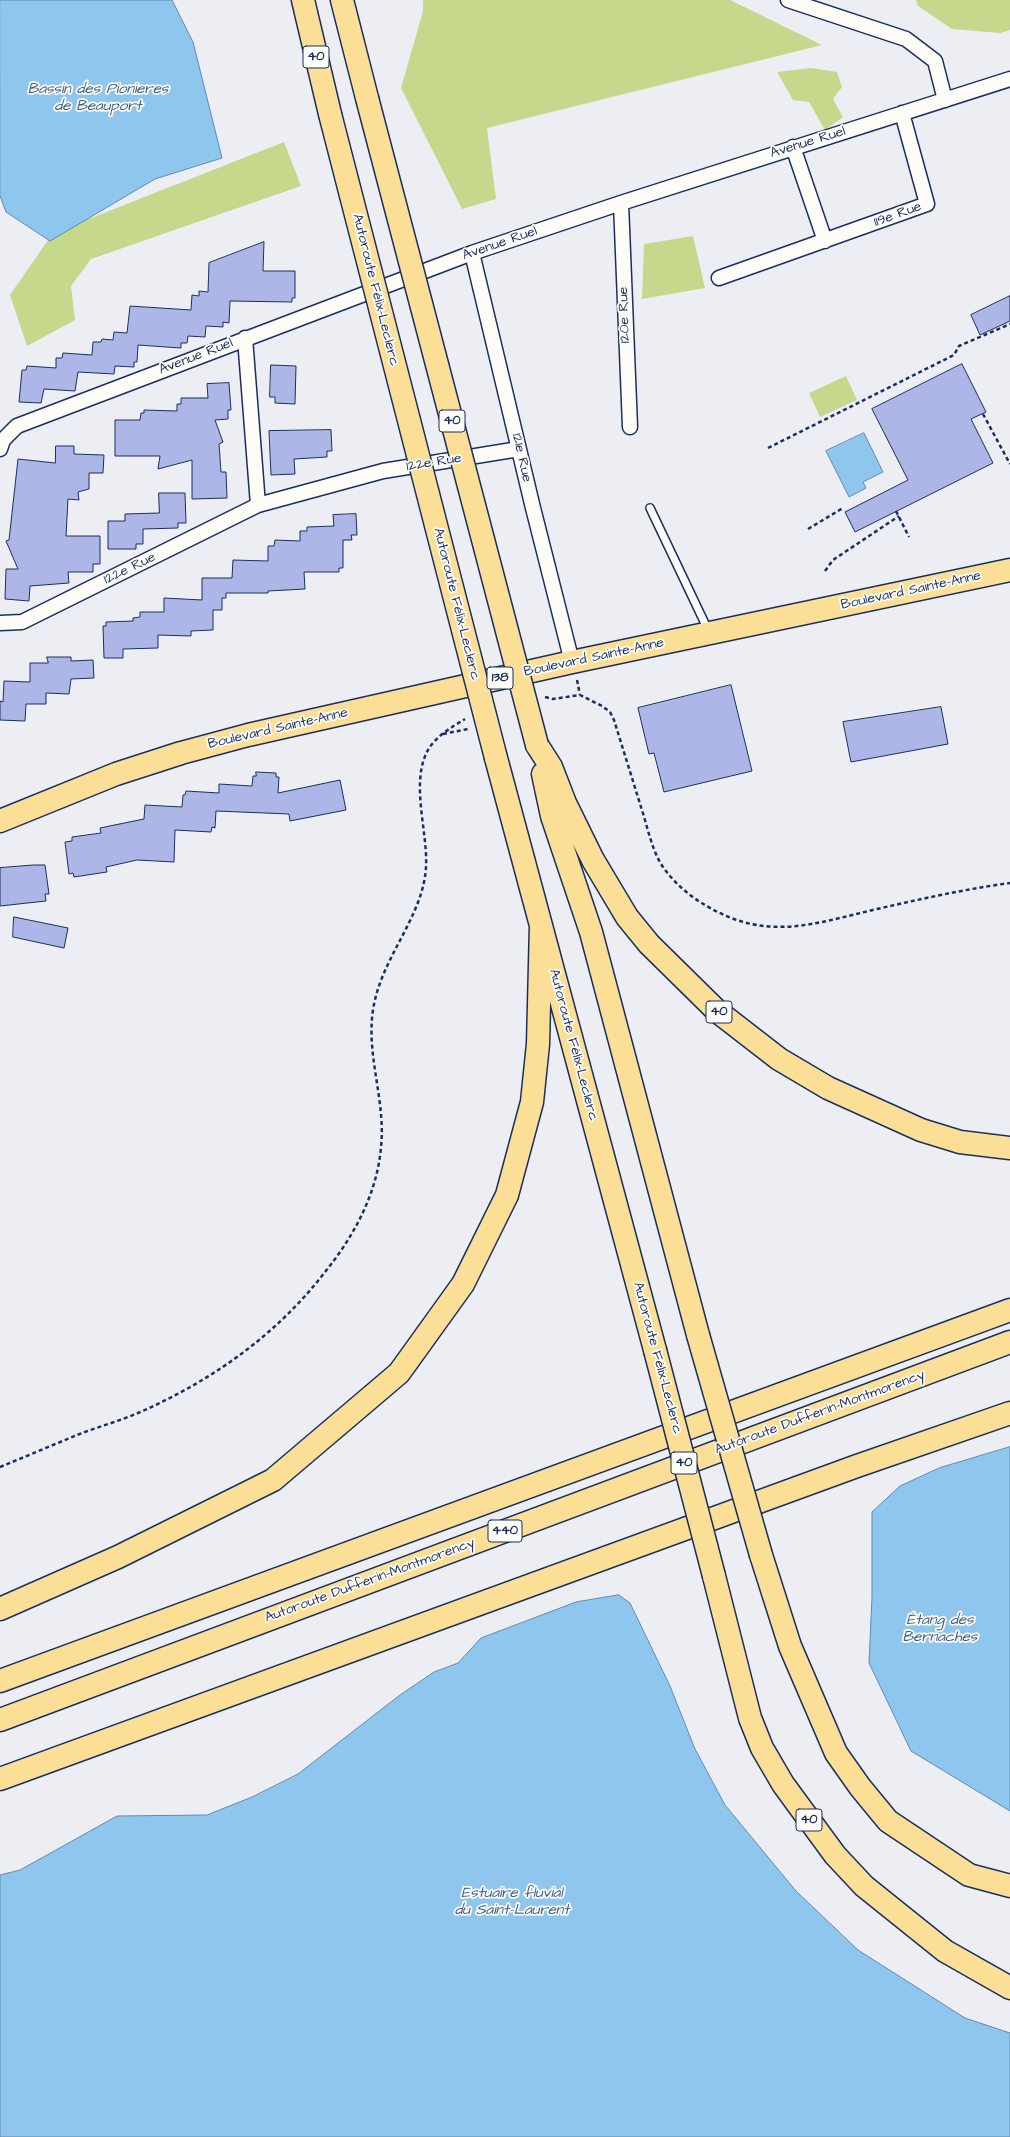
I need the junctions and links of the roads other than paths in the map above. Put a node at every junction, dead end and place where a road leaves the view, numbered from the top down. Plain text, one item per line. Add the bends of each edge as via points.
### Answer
1 (303, 0) edge
2 (342, 0) edge
3 (788, 0) edge
4 (1010, 81) edge
5 (945, 100) junction
6 (902, 114) junction
7 (793, 148) junction
8 (621, 203) junction
9 (825, 241) junction
10 (472, 253) junction
11 (719, 278) dead end
12 (245, 338) junction
13 (630, 427) dead end
14 (2, 445) edge
15 (518, 449) junction
16 (258, 505) junction
17 (650, 508) dead end
18 (1010, 570) edge
19 (0, 623) edge
20 (710, 634) junction
21 (572, 662) junction
22 (537, 745) junction
23 (0, 821) edge
24 (541, 925) junction
25 (1010, 1148) edge
26 (1010, 1310) edge
27 (1010, 1342) edge
28 (1010, 1413) edge
29 (0, 1609) edge
30 (0, 1681) edge
31 (0, 1720) edge
32 (0, 1779) edge
33 (1010, 1886) edge
34 (1010, 1988) edge

1 - 24 main road, Autoroute Félix-Leclerc / 40, bridge via 330,114
2 - 22 main road, 40, bridge
3 - 5 street via 906,39 935,61
4 - 5 street, Avenue Ruel
5 - 6 street, Avenue Ruel
6 - 7 street, Avenue Ruel
6 - 9 street, 119e Rue via 927,204
7 - 8 street, Avenue Ruel
7 - 9 street
8 - 10 street, Avenue Ruel
8 - 13 street, 120e Rue
9 - 11 street, 119e Rue
10 - 12 street, Avenue Ruel
10 - 15 street, 121e Rue
12 - 14 street, Avenue Ruel via 17,426
12 - 16 street
15 - 16 street, 122e Rue via 383,471
15 - 21 street, 121e Rue
16 - 19 street, 122e Rue via 22,622
17 - 20 lane
18 - 20 main road, Boulevard Sainte-Anne / 138
20 - 21 main road, Boulevard Sainte-Anne / 138
21 - 23 main road, Boulevard Sainte-Anne / 138 via 248,735 181,753 116,774
22 - 25 main road, 40 via 551,767 586,848 628,917 649,944 717,1011 779,1059 828,1088 920,1130 960,1142
22 - 33 main road, bridge via 552,816 591,932 698,1335 760,1555 793,1653 836,1753 888,1821 968,1875
24 - 29 main road via 538,1044 532,1102 507,1195 463,1284 399,1373 273,1480 118,1557
24 - 34 main road, Autoroute Félix-Leclerc / 40, bridge via 750,1718 762,1748 783,1784 835,1854 864,1886 945,1951
26 - 30 main road, 440
27 - 31 main road, Autoroute Dufferin-Montmorency / 440
28 - 32 main road via 857,1466

